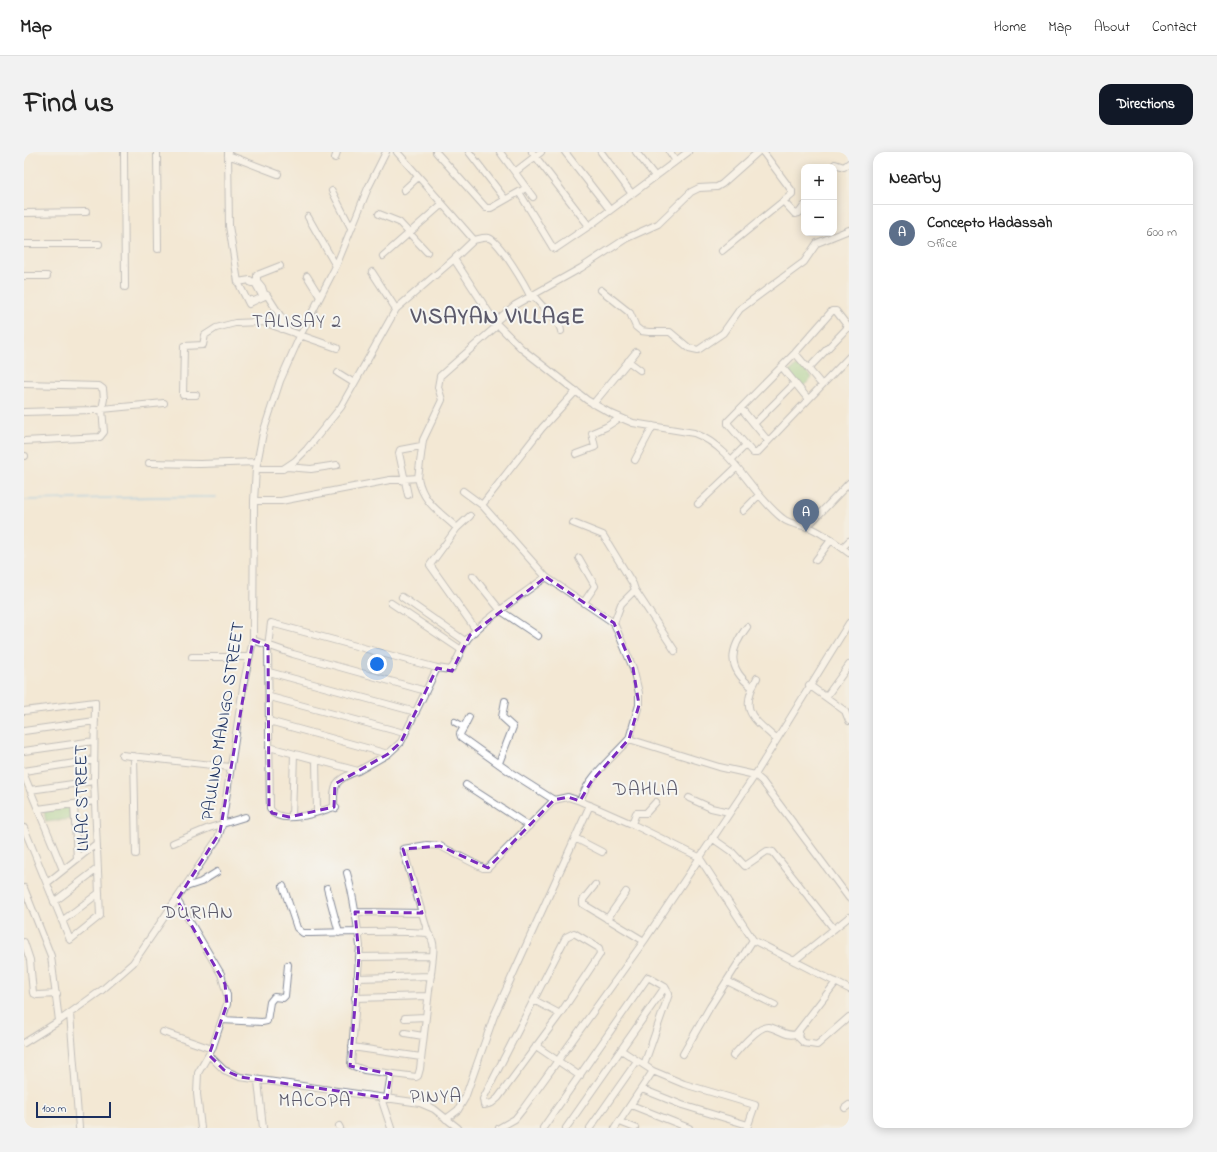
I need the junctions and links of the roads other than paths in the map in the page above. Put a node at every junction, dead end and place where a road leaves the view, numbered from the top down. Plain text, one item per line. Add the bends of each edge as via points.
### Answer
1 (124, 152) edge
2 (157, 152) edge
3 (386, 152) edge
4 (397, 152) edge
5 (436, 152) edge
6 (469, 152) edge
7 (500, 152) edge
8 (541, 152) edge
9 (565, 152) edge
10 (602, 152) edge
11 (636, 152) edge
12 (670, 152) edge
13 (688, 152) edge
14 (758, 152) edge
15 (763, 152) edge
16 (228, 154) edge
17 (534, 154) edge
18 (676, 161) junction
19 (849, 163) edge
20 (837, 165) edge
21 (515, 172) junction
22 (278, 174) dead end
23 (655, 176) junction
24 (418, 177) junction
25 (526, 188) junction
26 (404, 190) dead end
27 (332, 191) dead end
28 (519, 192) junction
29 (632, 194) junction
30 (533, 197) dead end
31 (505, 199) junction
32 (783, 201) junction
33 (441, 205) junction
34 (610, 210) junction
35 (801, 210) edge
36 (86, 212) dead end
37 (24, 213) edge
38 (379, 214) dead end
39 (308, 217) dead end
40 (589, 226) junction
41 (351, 228) junction
42 (849, 230) edge
43 (411, 233) junction
44 (474, 240) junction
45 (24, 244) edge
46 (99, 244) dead end
47 (158, 249) dead end
48 (722, 251) dead end
49 (427, 252) dead end
50 (383, 256) dead end
51 (454, 260) junction
52 (280, 266) dead end
53 (336, 266) junction
54 (372, 272) dead end
55 (24, 276) edge
56 (47, 276) dead end
57 (307, 276) dead end
58 (238, 282) junction
59 (256, 282) junction
60 (125, 287) dead end
61 (601, 290) dead end
62 (264, 297) junction
63 (320, 297) junction
64 (532, 297) junction
65 (396, 310) junction
66 (496, 323) junction
67 (849, 328) edge
68 (282, 329) junction
69 (561, 331) dead end
70 (300, 336) junction
71 (337, 348) dead end
72 (636, 352) dead end
73 (795, 353) junction
74 (849, 357) edge
75 (628, 360) junction
76 (782, 367) junction
77 (809, 368) junction
78 (640, 370) dead end
79 (338, 373) dead end
80 (354, 383) junction
81 (24, 384) edge
82 (795, 384) junction
83 (822, 385) junction
84 (576, 391) junction
85 (196, 395) dead end
86 (808, 399) junction
87 (164, 403) dead end
88 (593, 404) junction
89 (741, 408) junction
90 (102, 409) junction
91 (24, 412) edge
92 (620, 418) junction
93 (754, 424) junction
94 (653, 426) junction
95 (24, 441) edge
96 (768, 441) junction
97 (746, 445) junction
98 (421, 446) junction
99 (576, 454) dead end
100 (635, 460) dead end
101 (731, 460) junction
102 (257, 462) junction
103 (149, 463) dead end
104 (336, 465) dead end
105 (287, 466) junction
106 (737, 467) junction
107 (256, 469) junction
108 (404, 478) junction
109 (418, 478) junction
110 (849, 483) edge
111 (463, 491) dead end
112 (408, 495) dead end
113 (759, 495) junction
114 (254, 502) junction
115 (698, 504) dead end
116 (482, 505) junction
117 (743, 511) dead end
118 (470, 516) dead end
119 (573, 523) dead end
120 (807, 527) junction
121 (457, 528) junction
122 (831, 540) junction
123 (849, 541) edge
124 (842, 548) junction
125 (849, 553) edge
126 (579, 558) dead end
127 (816, 560) dead end
128 (474, 576) dead end
129 (546, 577) junction
130 (636, 590) junction
131 (402, 597) dead end
132 (584, 602) junction
133 (391, 603) dead end
134 (501, 611) junction
135 (614, 623) junction
136 (849, 623) edge
137 (747, 627) dead end
138 (476, 630) junction
139 (538, 636) dead end
140 (253, 640) junction
141 (465, 641) junction
142 (268, 646) junction
143 (460, 649) junction
144 (675, 651) dead end
145 (192, 657) dead end
146 (249, 657) junction
147 (849, 665) edge
148 (437, 668) junction
149 (269, 672) junction
150 (757, 678) dead end
151 (809, 685) junction
152 (752, 687) junction
153 (426, 691) junction
154 (270, 697) junction
155 (826, 697) junction
156 (505, 701) dead end
157 (24, 711) edge
158 (416, 712) junction
159 (469, 717) dead end
160 (95, 721) junction
161 (269, 721) junction
162 (849, 721) edge
163 (454, 722) dead end
164 (464, 727) junction
165 (24, 731) edge
166 (404, 733) junction
167 (629, 739) junction
168 (776, 739) junction
169 (94, 741) junction
170 (269, 747) junction
171 (24, 751) edge
172 (294, 754) junction
173 (388, 754) junction
174 (122, 755) dead end
175 (134, 756) junction
176 (94, 760) junction
177 (316, 760) junction
178 (499, 763) junction
179 (230, 767) junction
180 (24, 771) edge
181 (358, 771) junction
182 (24, 775) edge
183 (755, 775) junction
184 (94, 781) junction
185 (466, 785) dead end
186 (30, 790) junction
187 (689, 798) dead end
188 (554, 800) junction
189 (95, 801) junction
190 (580, 802) junction
191 (656, 802) dead end
192 (74, 804) junction
193 (590, 805) junction
194 (38, 810) junction
195 (317, 812) junction
196 (729, 812) junction
197 (245, 817) dead end
198 (292, 817) junction
199 (632, 824) junction
200 (222, 825) junction
201 (529, 826) junction
202 (24, 830) edge
203 (575, 838) junction
204 (712, 838) junction
205 (173, 843) dead end
206 (96, 844) junction
207 (602, 852) dead end
208 (136, 854) dead end
209 (700, 857) junction
210 (77, 859) junction
211 (97, 869) junction
212 (63, 870) junction
213 (217, 872) dead end
214 (347, 873) dead end
215 (46, 883) junction
216 (595, 885) dead end
217 (283, 886) dead end
218 (24, 888) edge
219 (186, 888) junction
220 (326, 888) dead end
221 (626, 892) dead end
222 (99, 893) junction
223 (849, 898) edge
224 (177, 900) junction
225 (54, 902) junction
226 (355, 912) junction
227 (422, 913) junction
228 (849, 917) edge
229 (607, 919) junction
230 (62, 921) junction
231 (834, 929) junction
232 (339, 933) junction
233 (358, 933) junction
234 (428, 933) junction
235 (644, 940) junction
236 (753, 940) junction
237 (24, 942) edge
238 (433, 956) junction
239 (359, 957) junction
240 (794, 961) junction
241 (288, 965) dead end
242 (430, 976) junction
243 (357, 978) junction
244 (727, 981) junction
245 (836, 982) junction
246 (665, 987) junction
247 (849, 989) edge
248 (57, 994) junction
249 (428, 996) junction
250 (355, 998) junction
251 (534, 1000) junction
252 (775, 1005) dead end
253 (70, 1014) junction
254 (560, 1014) junction
255 (426, 1017) junction
256 (849, 1017) edge
257 (406, 1018) dead end
258 (222, 1020) junction
259 (59, 1021) junction
260 (163, 1032) dead end
261 (799, 1032) junction
262 (405, 1033) dead end
263 (423, 1036) junction
264 (24, 1043) edge
265 (536, 1046) junction
266 (352, 1047) junction
267 (621, 1050) junction
268 (211, 1052) junction
269 (683, 1054) dead end
270 (734, 1056) dead end
271 (421, 1057) junction
272 (558, 1061) junction
273 (637, 1061) junction
274 (644, 1066) junction
275 (653, 1071) junction
276 (390, 1074) junction
277 (580, 1076) junction
278 (258, 1081) junction
279 (642, 1088) junction
280 (384, 1098) junction
281 (631, 1105) junction
282 (446, 1119) junction
283 (620, 1122) junction
284 (747, 1127) edge
285 (79, 1128) edge
286 (201, 1128) edge
287 (263, 1128) edge
288 (391, 1128) edge
289 (458, 1128) edge
290 (499, 1128) edge
291 (543, 1128) edge
292 (566, 1128) edge
293 (590, 1128) edge
294 (615, 1128) edge
295 (636, 1128) edge
296 (689, 1128) edge

1 - 60 street
2 - 47 street
3 - 41 street, PAULINO MANIGO STREET
4 - 24 street
5 - 31 street via 486,208 491,208
6 - 31 street
7 - 21 street
8 - 17 street
9 - 34 street
10 - 29 street
11 - 23 street
12 - 18 street
13 - 18 street
14 - 64 street via 718,187 699,188 691,192 658,224 627,238
15 - 32 street via 792,191 792,194
16 - 22 street
16 - 58 street via 228,226
17 - 21 street
17 - 40 street
18 - 23 street
19 - 20 street via 844,167
21 - 25 street
23 - 29 street
24 - 26 street
24 - 33 street
25 - 28 street
25 - 30 street
27 - 41 street
28 - 31 street
28 - 40 street via 553,248 557,249
29 - 34 street
32 - 35 street via 795,214
32 - 48 street
33 - 43 street
33 - 44 street
34 - 40 street
36 - 37 street
38 - 43 street via 399,222
39 - 53 street
41 - 53 street, PAULINO MANIGO STREET
42 - 61 street via 817,243 804,262 740,309 725,331 698,350 689,348 670,332 641,331 636,327 630,313
43 - 49 street
43 - 50 street
44 - 51 street
44 - 64 street via 485,238 495,242
45 - 46 street
51 - 65 street
51 - 66 street
52 - 59 street via 257,275
53 - 63 street, PAULINO MANIGO STREET
54 - 65 street
55 - 56 street
57 - 63 street
58 - 59 street
58 - 62 street via 248,303
59 - 62 street via 262,287
62 - 68 street via 267,295 283,320
63 - 70 street, PAULINO MANIGO STREET
64 - 66 street via 515,305
64 - 69 street via 559,323
65 - 80 street
66 - 84 street via 522,349
66 - 98 street via 440,376 438,387 442,400
67 - 73 street via 833,310
67 - 77 street
68 - 70 street
68 - 85 street via 263,322 234,323 216,328 205,335 203,345 184,346 183,395
70 - 71 street
70 - 102 street, PAULINO MANIGO STREET via 272,403
72 - 75 street
73 - 76 street
73 - 77 street
74 - 83 street
75 - 78 street
75 - 88 street
76 - 82 street
76 - 89 street
77 - 83 street
79 - 80 street
80 - 105 street via 341,407 320,435 296,461
81 - 90 street via 99,386 103,389
82 - 86 street
82 - 93 street
83 - 86 street
84 - 88 street
84 - 116 street via 542,428
86 - 96 street
87 - 90 street
88 - 92 street
89 - 93 street
89 - 97 street via 727,422
90 - 91 street
90 - 95 street via 104,432 100,437
92 - 94 street
92 - 99 street via 593,432 594,447
93 - 96 street
94 - 100 street
94 - 101 street via 703,436
96 - 97 street via 755,453
97 - 101 street
98 - 108 street via 400,450
98 - 109 street
101 - 106 street
102 - 103 street
102 - 107 street, PAULINO MANIGO STREET
104 - 105 street via 311,469
105 - 107 street via 277,469
106 - 113 street
106 - 115 street
107 - 114 street, PAULINO MANIGO STREET
108 - 109 street
108 - 112 street
108 - 114 street via 281,501
109 - 121 street via 422,493 428,502
110 - 120 street
111 - 116 street
113 - 117 street
113 - 120 street via 788,523
114 - 140 street, PAULINO MANIGO STREET
116 - 129 street
118 - 121 street
119 - 130 street via 604,537
120 - 122 street
121 - 138 street via 430,565
122 - 124 street
122 - 127 street
123 - 124 street
124 - 125 street
126 - 132 street via 595,586
128 - 134 street
129 - 132 street
129 - 134 street
130 - 135 street via 621,604
130 - 144 street
131 - 141 street
132 - 135 street
133 - 143 street
134 - 138 street
134 - 139 street
135 - 167 street via 633,668 639,693 639,705
136 - 151 street
137 - 152 street via 735,644 733,654 737,671
138 - 141 street
140 - 142 street
140 - 146 street, PAULINO MANIGO STREET
141 - 143 street
142 - 148 street via 269,626 272,622
142 - 149 street
142 - 153 street
143 - 148 street via 453,668
145 - 146 street
146 - 179 street, PAULINO MANIGO STREET
147 - 155 street
148 - 153 street
149 - 154 street
149 - 158 street
150 - 152 street
151 - 155 street
151 - 168 street
152 - 168 street via 748,699 749,710 757,722
153 - 158 street
154 - 161 street
154 - 166 street
155 - 162 street via 845,711
156 - 178 street via 502,717 513,727
157 - 160 street, LILAC STREET via 95,702
158 - 166 street
159 - 164 street
160 - 165 street
160 - 169 street, LILAC STREET
161 - 170 street
161 - 173 street
163 - 164 street
164 - 178 street via 461,738
166 - 173 street via 401,742
167 - 183 street via 719,767
167 - 190 street via 591,782
168 - 183 street
169 - 171 street
169 - 176 street, LILAC STREET
170 - 172 street
170 - 198 street via 269,807 272,813
172 - 177 street
172 - 198 street
173 - 181 street
174 - 175 street
175 - 179 street
175 - 208 street
176 - 180 street
176 - 184 street, LILAC STREET
177 - 181 street
177 - 195 street
178 - 188 street
179 - 200 street, PAULINO MANIGO STREET
181 - 195 street via 335,784 335,808
182 - 186 street
183 - 196 street
183 - 223 street
184 - 186 street
184 - 189 street, LILAC STREET
185 - 201 street
186 - 194 street
187 - 196 street via 711,808
188 - 190 street via 568,797
188 - 201 street
189 - 192 street
189 - 206 street, LILAC STREET
190 - 193 street
191 - 199 street via 646,813 636,813
192 - 194 street
192 - 210 street
193 - 199 street
193 - 203 street
194 - 212 street
195 - 198 street
196 - 204 street
197 - 200 street
199 - 209 street
200 - 205 street
200 - 219 street, PAULINO MANIGO STREET via 215,844
201 - 227 street via 485,869 440,846 427,844 403,849
202 - 215 street
203 - 207 street
203 - 282 street via 494,1016 465,1098 458,1110
204 - 209 street
204 - 231 street via 732,852 745,866 767,851 773,852
206 - 210 street
206 - 211 street, LILAC STREET
209 - 235 street
209 - 236 street
210 - 212 street
211 - 222 street, LILAC STREET
211 - 225 street
212 - 215 street
213 - 219 street via 202,882
214 - 226 street
215 - 225 street
216 - 229 street via 582,903
217 - 232 street via 299,931
218 - 248 street via 51,956
219 - 224 street, PAULINO MANIGO STREET
220 - 232 street
221 - 229 street
222 - 230 street
222 - 230 street, LILAC STREET via 100,916 70,940
224 - 253 street, PAULINO MANIGO STREET via 133,962 117,978
224 - 258 street via 226,984 227,1004
225 - 230 street
226 - 227 street
226 - 233 street
227 - 234 street
228 - 231 street
229 - 235 street
231 - 240 street
232 - 233 street
233 - 234 street
233 - 239 street
234 - 238 street via 433,943
235 - 272 street
236 - 240 street
236 - 244 street
237 - 248 street via 30,960 33,993
238 - 239 street
238 - 242 street
239 - 243 street
240 - 245 street
241 - 258 street via 285,996 271,1000 267,1021
242 - 243 street
242 - 249 street
243 - 250 street
244 - 252 street
244 - 269 street
245 - 247 street
245 - 261 street
246 - 267 street
246 - 274 street via 668,997
246 - 277 street via 648,977
248 - 259 street
249 - 250 street
249 - 255 street
250 - 266 street
251 - 254 street
251 - 254 street via 566,937 574,933 598,948 600,954
251 - 265 street via 483,1099 484,1105 498,1098
253 - 259 street, PAULINO MANIGO STREET
253 - 285 street
254 - 265 street
255 - 257 street
255 - 263 street
256 - 261 street via 817,1045 804,1043 798,1037
258 - 268 street
259 - 264 street, PAULINO MANIGO STREET
260 - 268 street
261 - 270 street via 787,1035 770,1027 765,1028 744,1043
262 - 263 street
263 - 271 street
265 - 272 street
266 - 271 street
266 - 276 street via 351,1061 354,1068
267 - 273 street
267 - 292 street
268 - 278 street via 217,1064 231,1074
268 - 286 street via 200,1068 197,1081
271 - 276 street via 418,1077
272 - 277 street
272 - 290 street via 515,1119
273 - 274 street
273 - 293 street
274 - 275 street
275 - 279 street
275 - 284 street via 694,1088 755,1105
276 - 280 street
277 - 291 street
278 - 280 street
278 - 287 street
279 - 281 street
279 - 284 street via 682,1105
280 - 282 street via 428,1105
280 - 288 street
281 - 283 street
281 - 296 street
282 - 289 street
283 - 294 street
283 - 295 street

